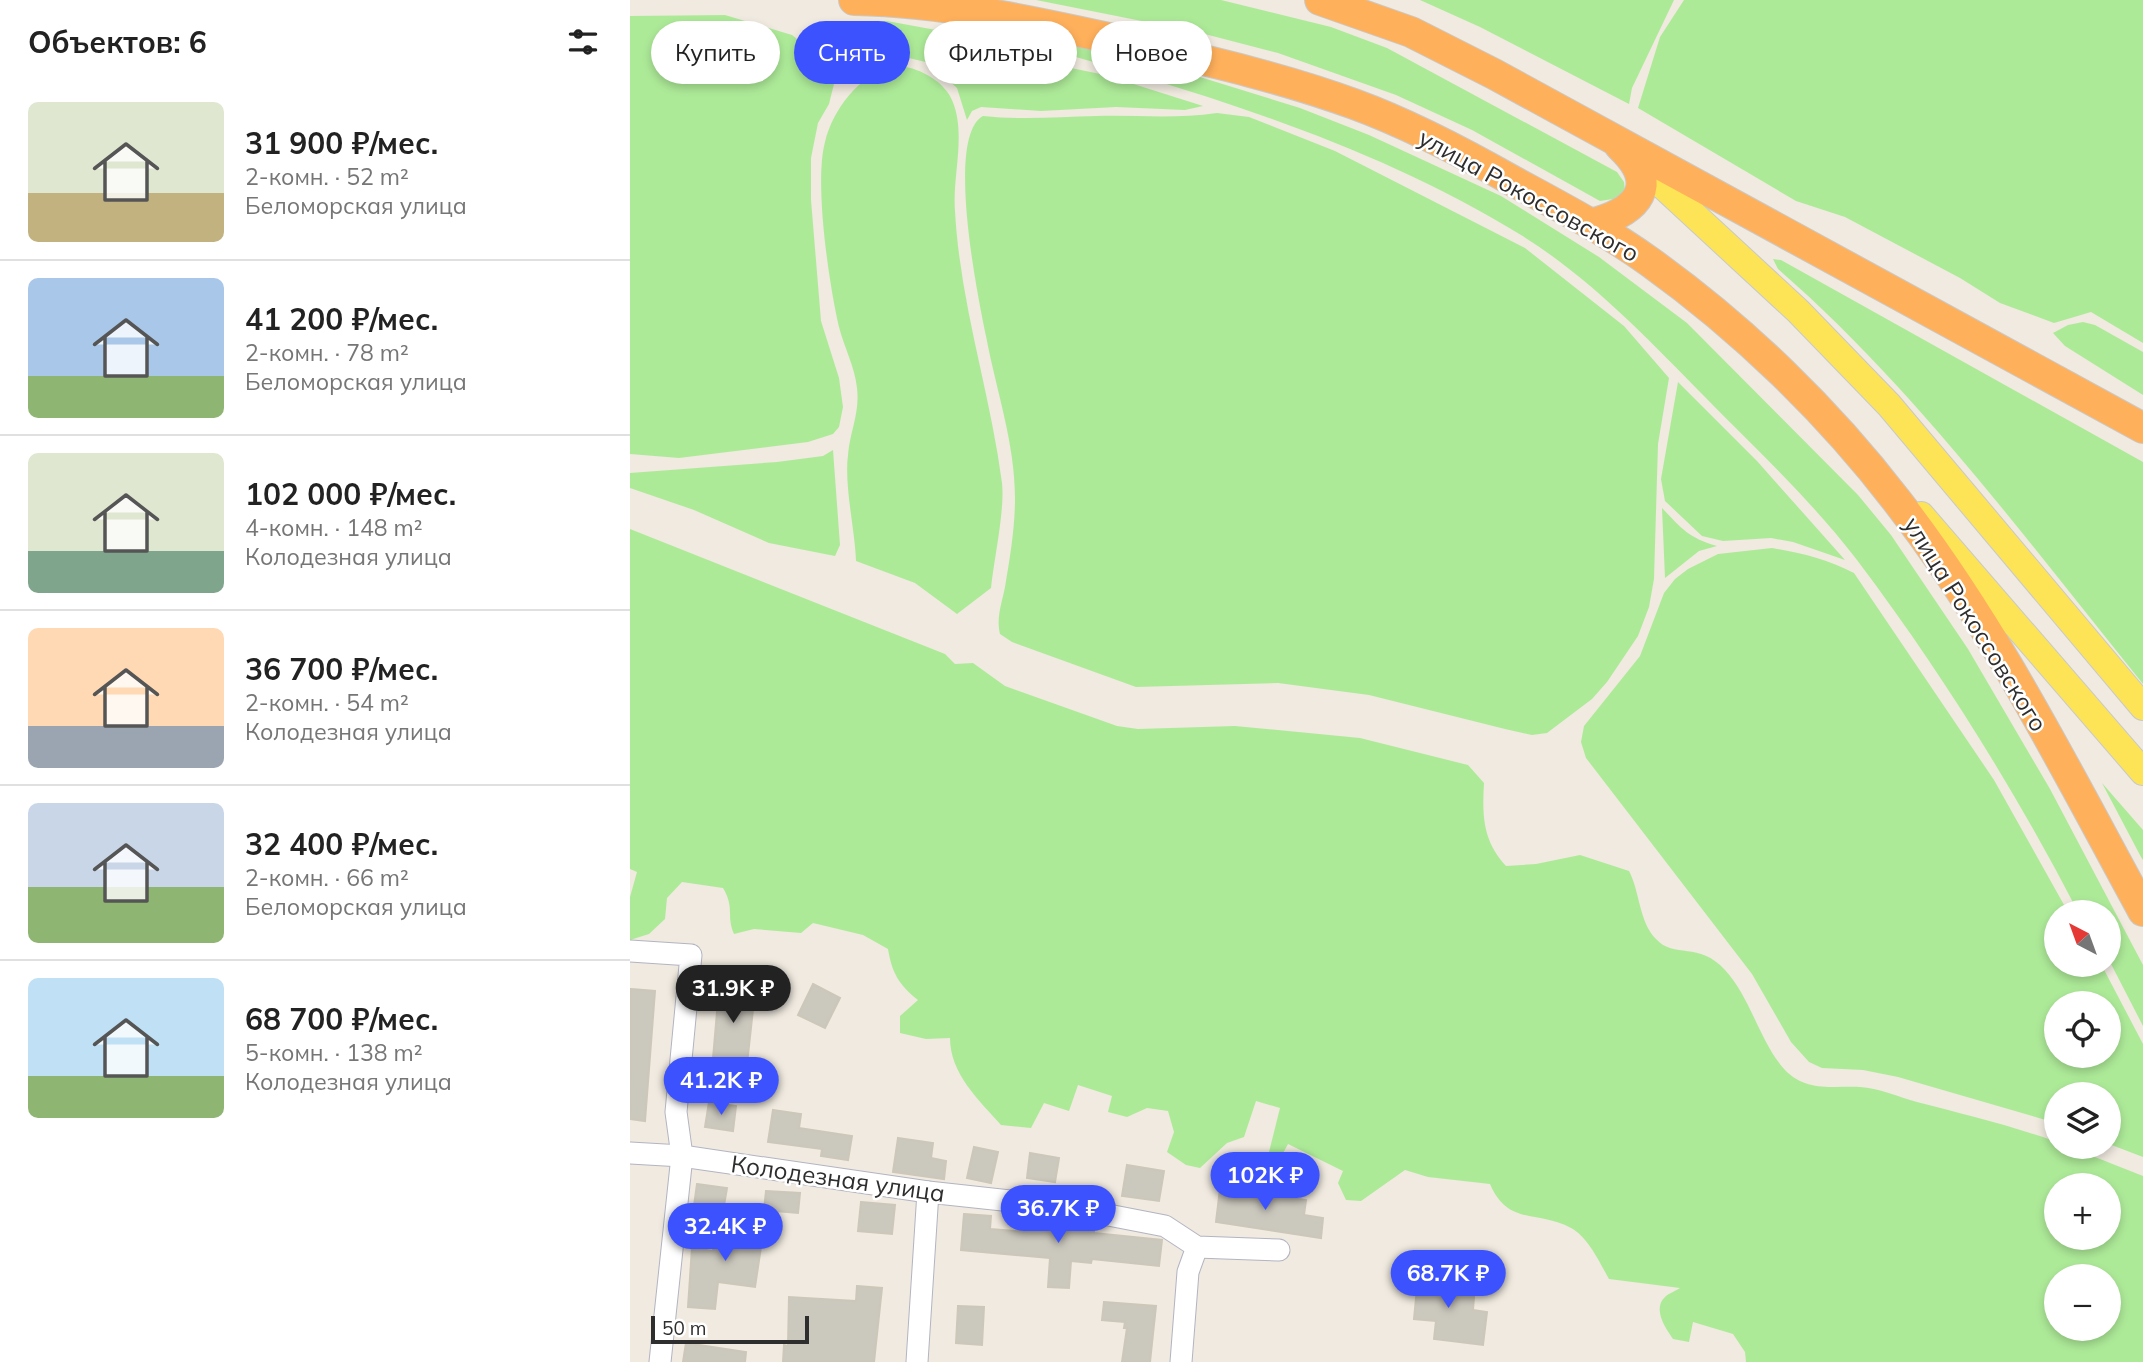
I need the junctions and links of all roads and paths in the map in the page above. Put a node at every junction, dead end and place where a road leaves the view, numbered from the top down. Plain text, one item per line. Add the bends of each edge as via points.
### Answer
1 (854, 0) edge
2 (1320, 0) edge
3 (1618, 143) junction
4 (1639, 164) junction
5 (1591, 224) junction
6 (2143, 428) edge
7 (1841, 433) junction
8 (2143, 707) edge
9 (2137, 767) edge
10 (2143, 911) edge
11 (630, 951) edge
12 (630, 1153) edge
13 (682, 1156) junction
14 (928, 1192) junction
15 (1197, 1247) junction
16 (1279, 1250) dead end
17 (660, 1362) edge
18 (917, 1362) edge
19 (1181, 1362) edge

1 - 5 highway, улица Рокоссовского via 1008,15 1292,83 1358,105 1446,144
2 - 3 highway via 1412,32
3 - 4 highway
3 - 6 highway
4 - 5 highway via 1642,175 1636,199 1613,218
4 - 8 main road via 1798,311 1889,405
5 - 7 highway, улица Рокоссовского via 1651,263 1754,347
7 - 9 main road via 1966,564
7 - 10 highway, улица Рокоссовского via 1950,573 2023,692
11 - 13 street via 691,955 676,1112
12 - 13 street, Колодезная улица
13 - 14 street, Колодезная улица
13 - 17 street
14 - 15 street, Колодезная улица via 1068,1207 1165,1226
14 - 18 street
15 - 16 street
15 - 19 street via 1188,1272

